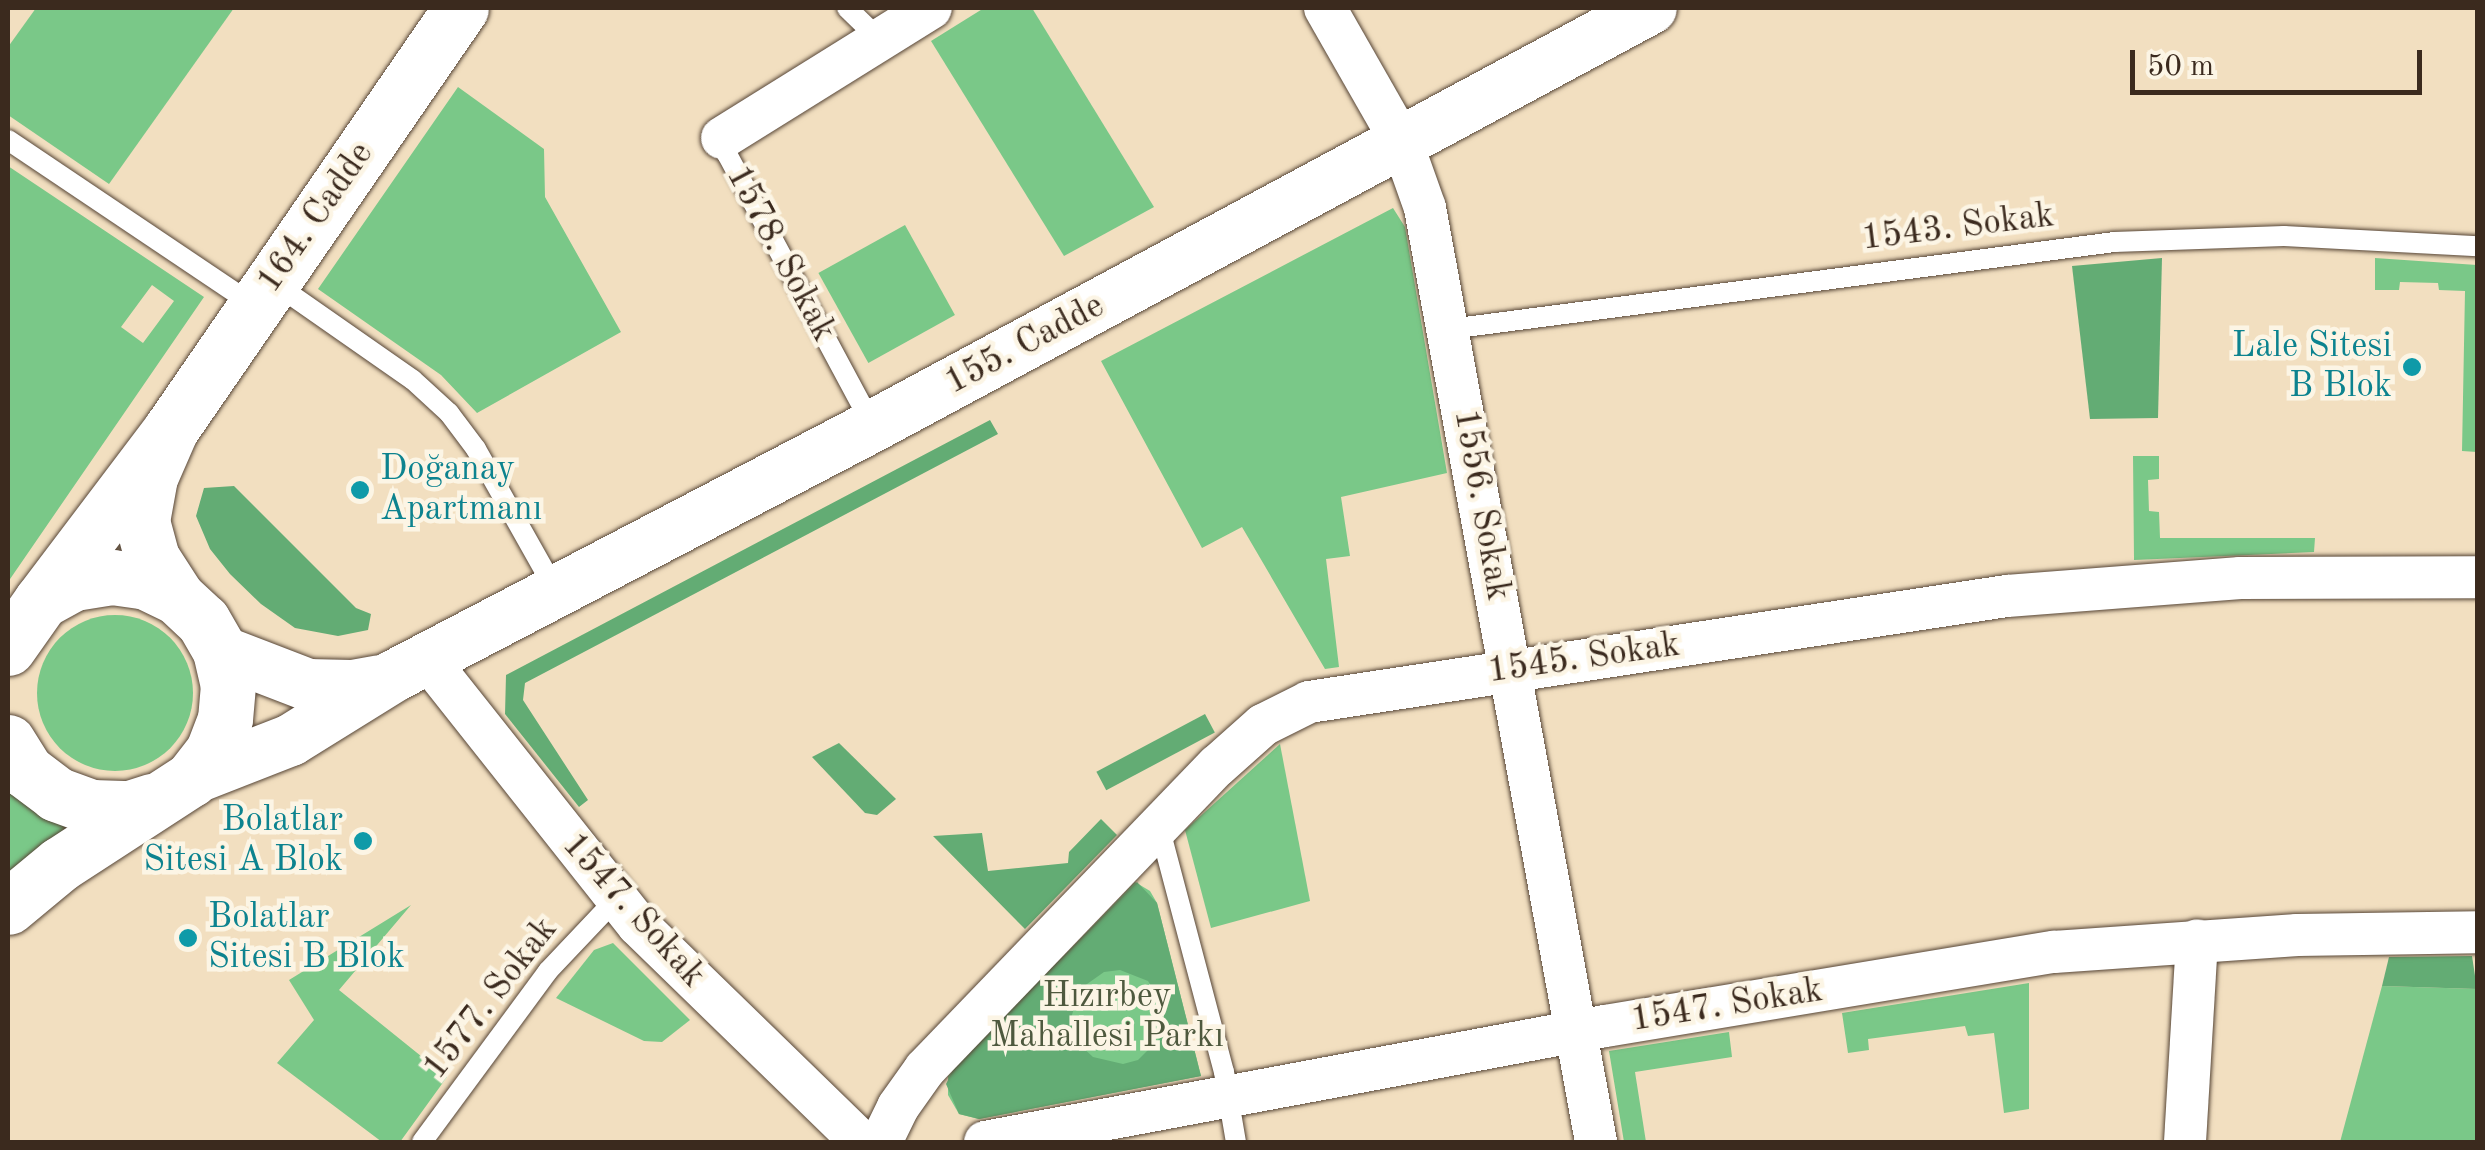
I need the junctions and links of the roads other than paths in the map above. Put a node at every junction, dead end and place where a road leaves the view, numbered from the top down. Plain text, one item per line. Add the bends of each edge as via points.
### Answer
1 (459, 8) edge
2 (847, 8) edge
3 (931, 8) edge
4 (1325, 8) edge
5 (1651, 8) edge
6 (880, 40) junction
7 (722, 138) joint
8 (8, 140) edge
9 (1402, 143) junction
10 (2478, 246) edge
11 (264, 294) junction
12 (1450, 328) junction
13 (874, 426) junction
14 (170, 429) junction
15 (2478, 578) edge
16 (557, 592) junction
17 (178, 597) junction
18 (41, 600) junction
19 (8, 648) edge
20 (220, 651) junction
21 (411, 668) junction
22 (1511, 670) junction
23 (8, 742) edge
24 (177, 788) junction
25 (1159, 826) junction
26 (616, 899) junction
27 (8, 907) edge
28 (2478, 932) edge
29 (2198, 940) junction
30 (1577, 1032) junction
31 (1229, 1096) junction
32 (422, 1142) edge
33 (861, 1142) edge
34 (881, 1142) edge
35 (985, 1142) edge
36 (1236, 1142) edge
37 (1596, 1142) edge
38 (2185, 1142) edge

1 - 11 main road, 164. Cadde
2 - 6 lane
3 - 6 street, 1578. Sokak
4 - 9 street, 1556. Sokak
5 - 9 street, 155. Cadde
6 - 7 street, 1578. Sokak
7 - 13 lane, 1578. Sokak
8 - 11 lane
9 - 12 street, 1556. Sokak via 1425,208
9 - 13 street, 155. Cadde
10 - 12 lane, 1543. Sokak via 2284,236 2114,242
11 - 14 main road, 164. Cadde
11 - 16 lane via 413,380 448,412
12 - 22 street, 1556. Sokak
13 - 16 street, 155. Cadde
14 - 17 main road, 164. Cadde via 150,477 142,521 152,558
14 - 18 main road, 164. Cadde
15 - 22 street, 1545. Sokak via 2134,583
16 - 21 street, 155. Cadde
17 - 18 main road via 112,576 74,582
17 - 20 main road, 164. Cadde
18 - 19 main road, 164. Cadde
20 - 21 street, 155. Cadde via 308,685 352,686
20 - 24 main road via 226,719 213,751
21 - 24 street, 155. Cadde via 291,740
21 - 26 street, 1547. Sokak
22 - 25 street, 1545. Sokak via 1339,694 1286,711 1241,743
22 - 30 street, 1556. Sokak
23 - 24 main road via 26,771 56,794 92,807 130,808
24 - 27 main road via 60,864
25 - 31 lane
25 - 34 street, 1545. Sokak via 925,1068
26 - 32 lane, 1577. Sokak via 548,971
26 - 33 street, 1547. Sokak
28 - 29 street, 1547. Sokak
29 - 30 street, 1547. Sokak via 2054,952
29 - 38 street
30 - 31 street, 1547. Sokak
30 - 37 street, 1556. Sokak
31 - 35 street, 1547. Sokak
31 - 36 lane

